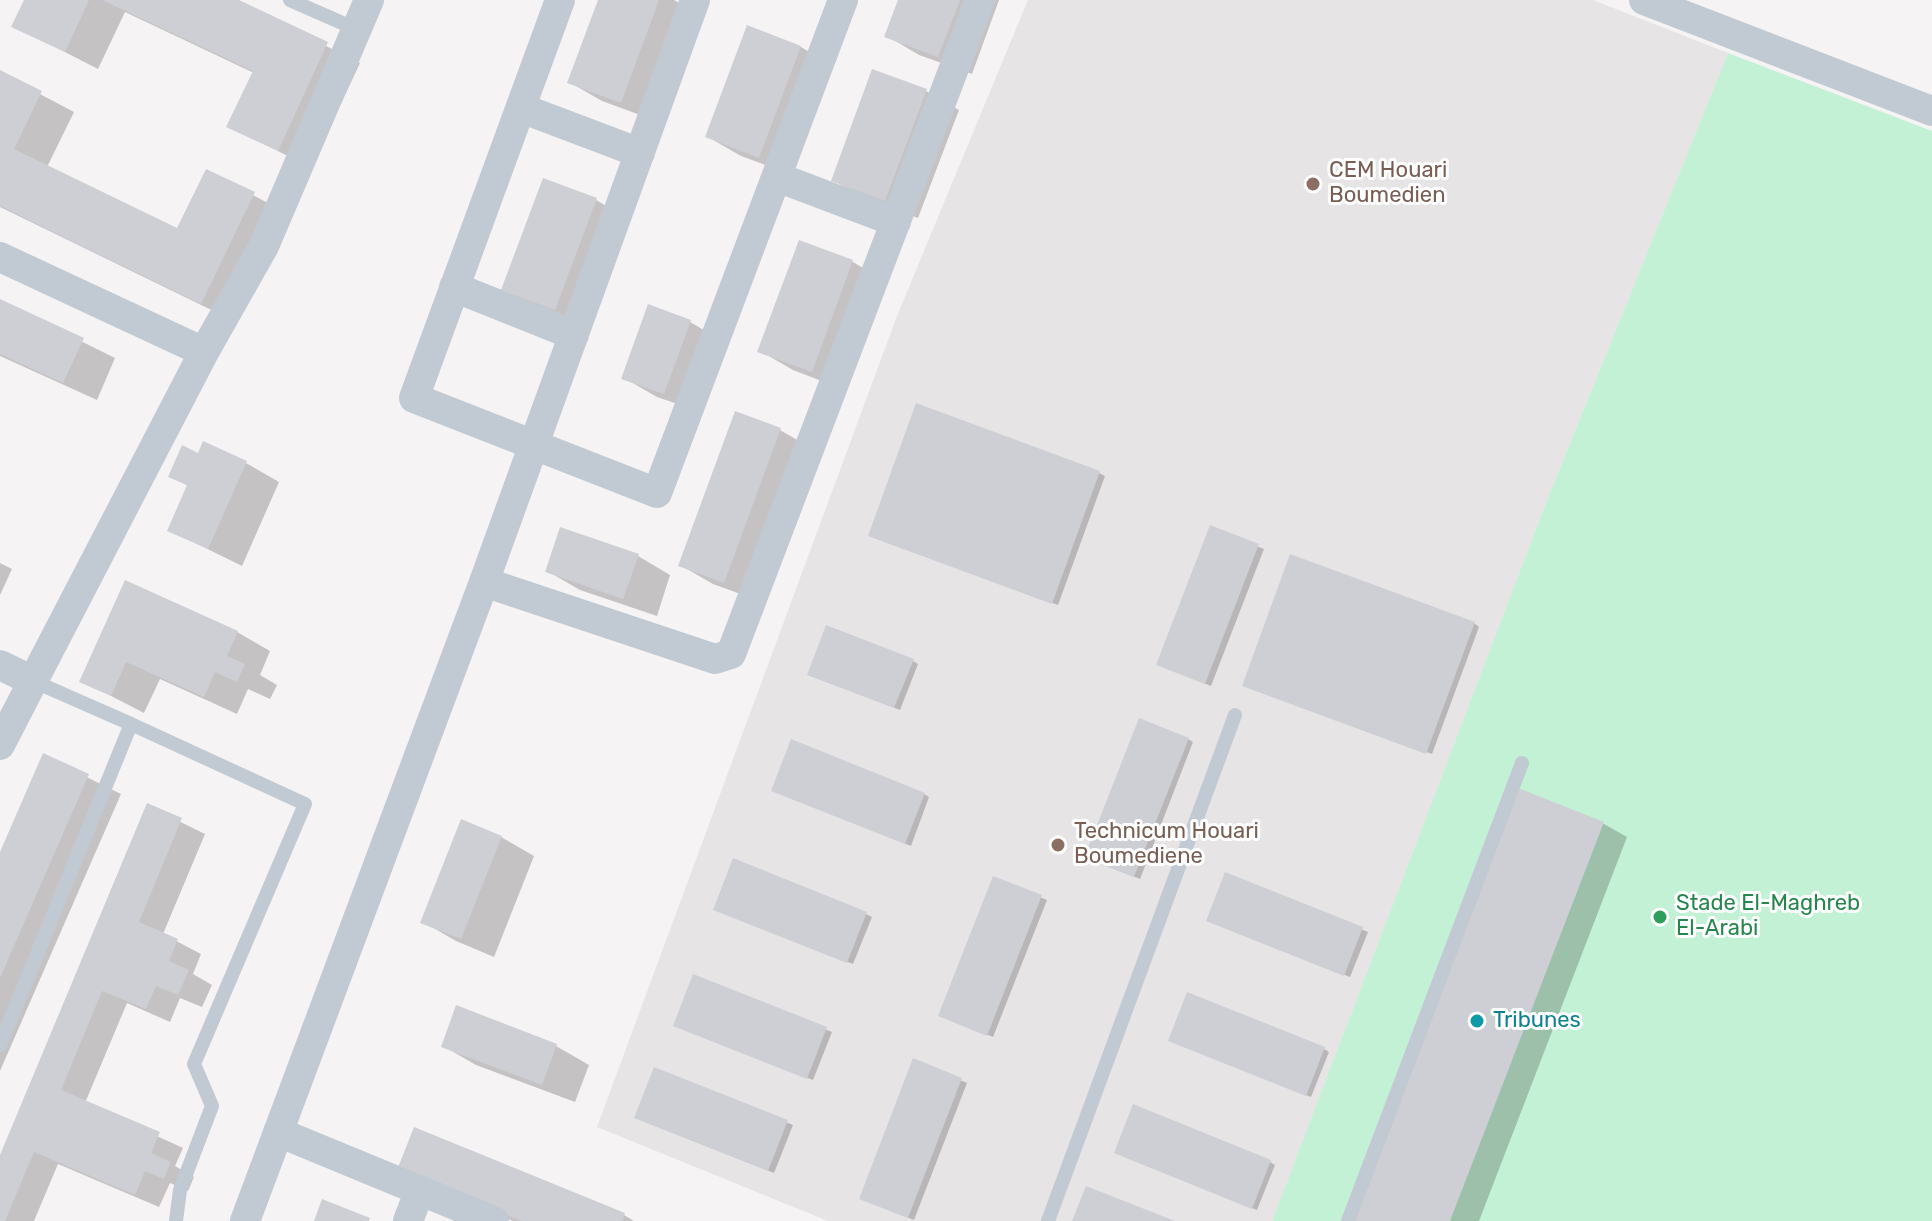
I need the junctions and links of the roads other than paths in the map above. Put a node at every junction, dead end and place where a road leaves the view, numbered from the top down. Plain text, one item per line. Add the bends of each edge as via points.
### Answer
1 (290, 0) edge
2 (369, 0) edge
3 (560, 0) edge
4 (695, 0) edge
5 (843, 0) edge
6 (980, 0) edge
7 (1644, 0) edge
8 (1699, 10) edge
9 (356, 29) junction
10 (521, 108) junction
11 (1932, 111) edge
12 (640, 153) junction
13 (777, 177) junction
14 (896, 222) junction
15 (0, 257) edge
16 (454, 287) junction
17 (574, 335) junction
18 (204, 352) junction
19 (532, 443) junction
20 (484, 582) junction
21 (0, 665) edge
22 (33, 681) junction
23 (1235, 715) dead end
24 (131, 724) junction
25 (0, 745) edge
26 (1522, 763) dead end
27 (0, 1045) edge
28 (278, 1132) junction
29 (420, 1190) junction
30 (176, 1221) edge
31 (245, 1221) edge
32 (408, 1221) edge
33 (494, 1221) edge
34 (1048, 1221) edge
35 (1348, 1221) edge

1 - 9 lane
2 - 9 street
3 - 10 street
4 - 12 street
5 - 13 street
6 - 14 street
7 - 8 street
8 - 11 street
9 - 18 street via 264,246
10 - 12 street
10 - 16 street
12 - 17 street
13 - 14 street
13 - 19 street via 657,493
14 - 20 street via 731,654 715,659
15 - 18 street
16 - 17 street
16 - 19 street via 414,398
17 - 19 street
18 - 22 street
19 - 20 street
20 - 28 street
21 - 22 street
22 - 24 lane
22 - 25 street
23 - 34 lane
24 - 27 lane
24 - 30 lane via 305,804 194,1064 212,1106 180,1190
26 - 35 lane
28 - 29 street
28 - 31 street
29 - 32 street
29 - 33 street

